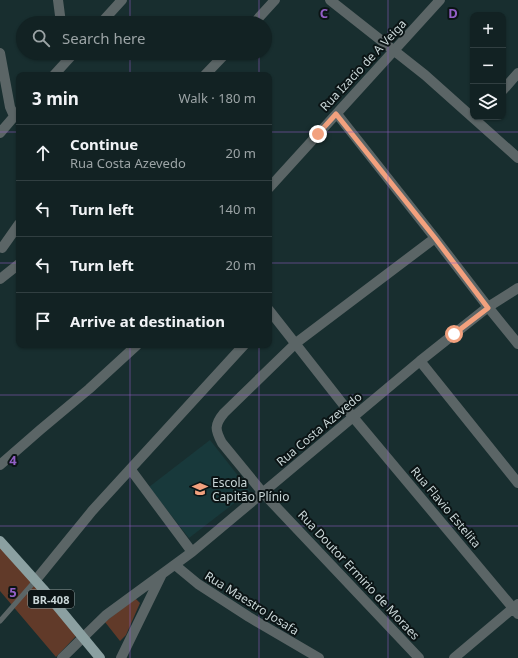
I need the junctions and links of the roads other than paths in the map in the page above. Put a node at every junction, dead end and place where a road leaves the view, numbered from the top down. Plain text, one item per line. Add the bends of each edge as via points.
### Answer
1 (58, 0) edge
2 (122, 0) edge
3 (275, 0) edge
4 (330, 0) edge
5 (440, 0) edge
6 (60, 16) edge
7 (107, 16) edge
8 (260, 16) edge
9 (0, 52) edge
10 (394, 52) junction
11 (64, 60) edge
12 (219, 60) edge
13 (56, 72) edge
14 (208, 72) edge
15 (518, 73) edge
16 (506, 87) edge
17 (470, 112) edge
18 (16, 114) edge
19 (336, 114) junction
20 (479, 120) edge
21 (0, 133) edge
22 (518, 158) edge
23 (272, 185) edge
24 (16, 228) edge
25 (435, 238) junction
26 (2, 248) dead end
27 (16, 266) edge
28 (0, 279) edge
29 (518, 288) edge
30 (488, 308) junction
31 (272, 317) edge
32 (296, 343) junction
33 (518, 344) edge
34 (134, 348) edge
35 (241, 348) edge
36 (420, 361) junction
37 (353, 417) junction
38 (0, 465) edge
39 (131, 470) junction
40 (518, 482) edge
41 (263, 493) junction
42 (0, 541) edge
43 (192, 552) junction
44 (175, 565) junction
45 (163, 572) junction
46 (35, 581) junction
47 (516, 609) edge
48 (0, 620) edge
49 (83, 637) junction
50 (125, 655) edge
51 (62, 658) edge
52 (100, 658) edge
53 (319, 658) edge
54 (419, 658) edge
55 (454, 658) edge

1 - 6 street
2 - 7 street
3 - 8 street
4 - 10 street
5 - 10 street, Rua Izacio de A Veiga
9 - 18 street via 10,107
10 - 17 street
10 - 19 street, Rua Izacio de A Veiga
11 - 13 street
12 - 14 street
15 - 16 street
18 - 21 street
19 - 23 street, Rua Izacio de A Veiga
19 - 25 street
20 - 22 street
24 - 26 street
25 - 30 street
25 - 32 street
27 - 28 street
29 - 30 street, Rua Costa Azevedo
30 - 33 street
30 - 36 street, Rua Costa Azevedo
31 - 32 street, Rua Flavio Estelita
32 - 37 street, Rua Flavio Estelita
32 - 41 street, Rua Doutor Ermirio de Moraes via 224,413 216,427 222,443
34 - 38 street
35 - 39 street
36 - 37 street, Rua Costa Azevedo
36 - 40 street
37 - 41 street, Rua Costa Azevedo
37 - 47 street, Rua Flavio Estelita
39 - 43 street
39 - 46 street via 92,510
41 - 43 street, Rua Costa Azevedo
41 - 54 street, Rua Doutor Ermirio de Moraes
42 - 46 main road, BR-408
43 - 44 street, Rua Costa Azevedo
44 - 45 street, Rua Costa Azevedo
44 - 53 street, Rua Maestro Josafa via 198,584 249,617
45 - 49 street, Rua Costa Azevedo via 106,615
45 - 50 street
46 - 48 lane
46 - 49 main road, BR-408
47 - 55 street
49 - 51 street, Rua Costa Azevedo
49 - 52 main road, BR-408

